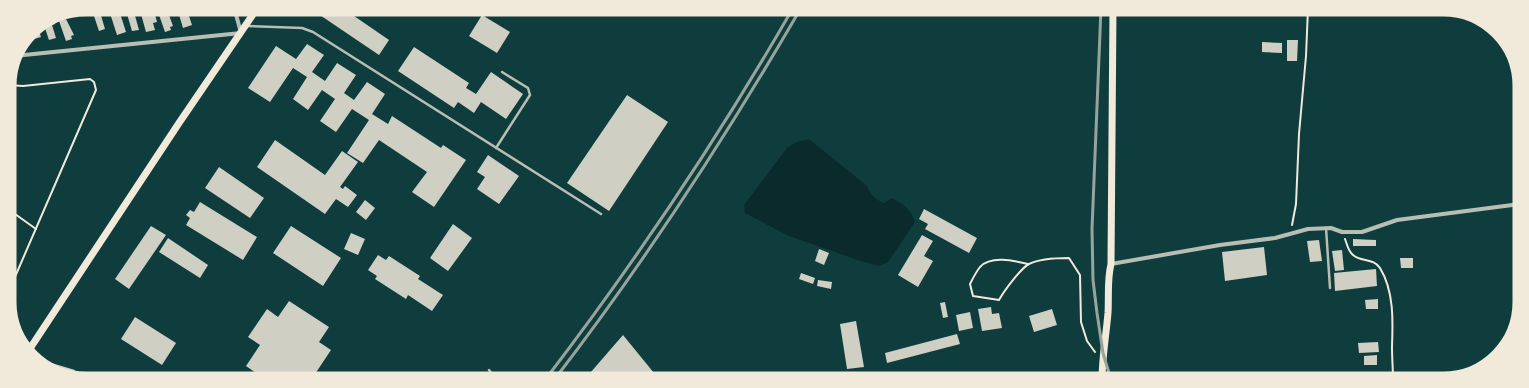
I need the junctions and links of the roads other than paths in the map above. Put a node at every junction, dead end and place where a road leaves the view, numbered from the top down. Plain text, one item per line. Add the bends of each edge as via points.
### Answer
1 (236, 14) edge
2 (254, 14) edge
3 (1113, 14) edge
4 (246, 26) junction
5 (240, 33) junction
6 (20, 56) edge
7 (502, 72) dead end
8 (496, 148) junction
9 (1515, 205) edge
10 (601, 214) dead end
11 (1326, 228) junction
12 (1111, 264) junction
13 (1330, 288) dead end
14 (31, 347) edge
15 (489, 370) dead end
16 (492, 374) edge
17 (1102, 374) edge

1 - 5 street
2 - 4 main road
3 - 12 main road
4 - 5 main road
4 - 8 lane via 302,28 313,32
5 - 6 street
5 - 14 main road
7 - 8 lane via 528,88 530,96
8 - 10 lane
9 - 11 street via 1397,220 1362,232 1342,232
11 - 12 street
11 - 13 lane
12 - 17 main road
15 - 16 lane

